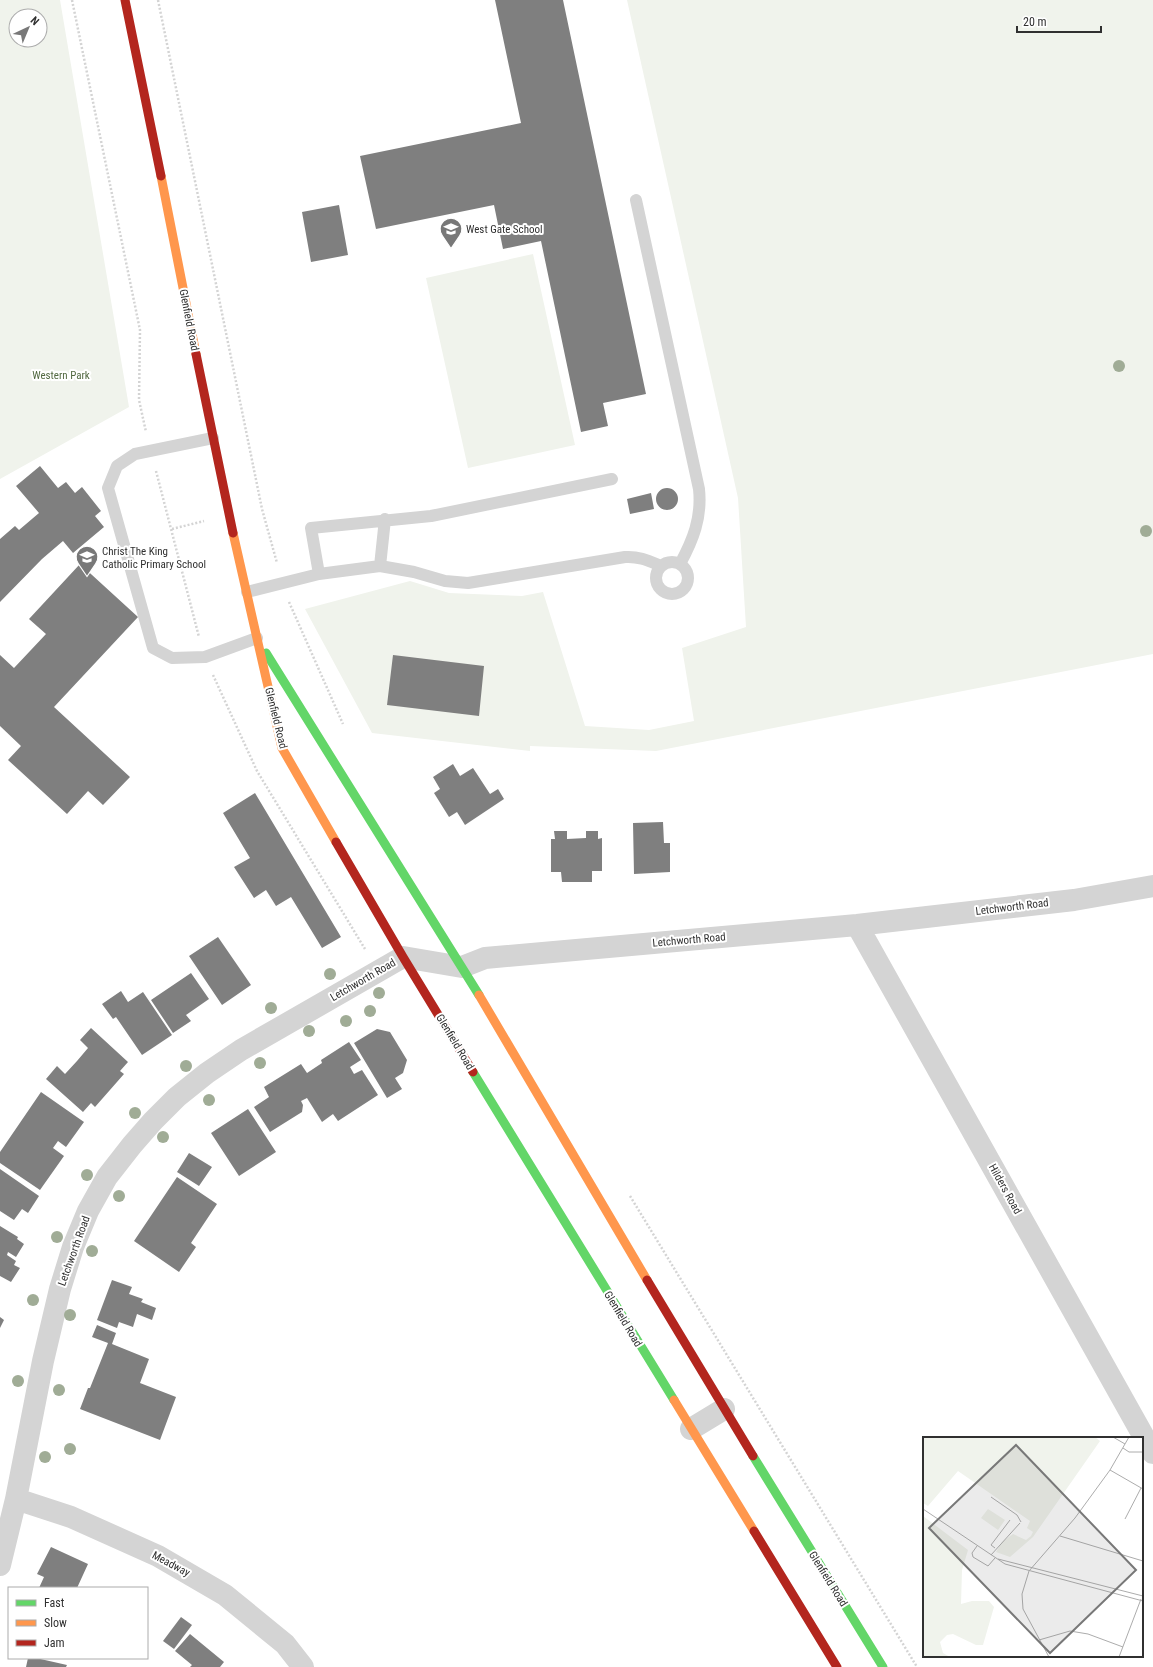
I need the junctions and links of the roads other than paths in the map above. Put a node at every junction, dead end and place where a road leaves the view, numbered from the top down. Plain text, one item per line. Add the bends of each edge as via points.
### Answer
1 (126, 0) edge
2 (636, 200) dead end
3 (213, 438) junction
4 (612, 479) dead end
5 (385, 519) junction
6 (680, 564) junction
7 (380, 566) junction
8 (661, 566) junction
9 (319, 574) junction
10 (247, 592) junction
11 (257, 638) junction
12 (1153, 886) edge
13 (857, 925) junction
14 (403, 957) junction
15 (462, 967) junction
16 (724, 1408) junction
17 (691, 1429) junction
18 (1153, 1453) edge
19 (16, 1499) junction
20 (0, 1565) edge
21 (303, 1667) edge
22 (836, 1667) edge
23 (883, 1667) edge

1 - 3 street, Glenfield Road
2 - 6 lane via 699,489 700,503 693,540
3 - 10 street, Glenfield Road
3 - 11 lane via 135,454 117,466 108,488 152,648 172,658 205,657
4 - 5 lane via 432,516
5 - 7 lane
5 - 9 lane via 311,528
6 - 8 lane via 669,562
6 - 8 lane via 687,573 687,583 682,591 672,594 662,591 656,583 657,572
7 - 8 lane via 445,581 468,583 625,557 645,559
7 - 9 lane
9 - 10 lane
10 - 11 street, Glenfield Road
11 - 14 street, Glenfield Road via 282,748
11 - 15 street, Glenfield Road
12 - 13 street, Letchworth Road via 1074,900
13 - 15 street, Letchworth Road via 485,958
13 - 18 street, Hilders Road
14 - 15 street, Letchworth Road
14 - 17 street, Glenfield Road
14 - 19 street, Letchworth Road via 241,1050 207,1073 153,1121 107,1177 72,1247 60,1289
15 - 16 street, Glenfield Road
16 - 17 street
16 - 23 street, Glenfield Road
17 - 22 street, Glenfield Road
19 - 20 street, Letchworth Road
19 - 21 street, Meadway via 71,1517 144,1550 225,1595 285,1644

